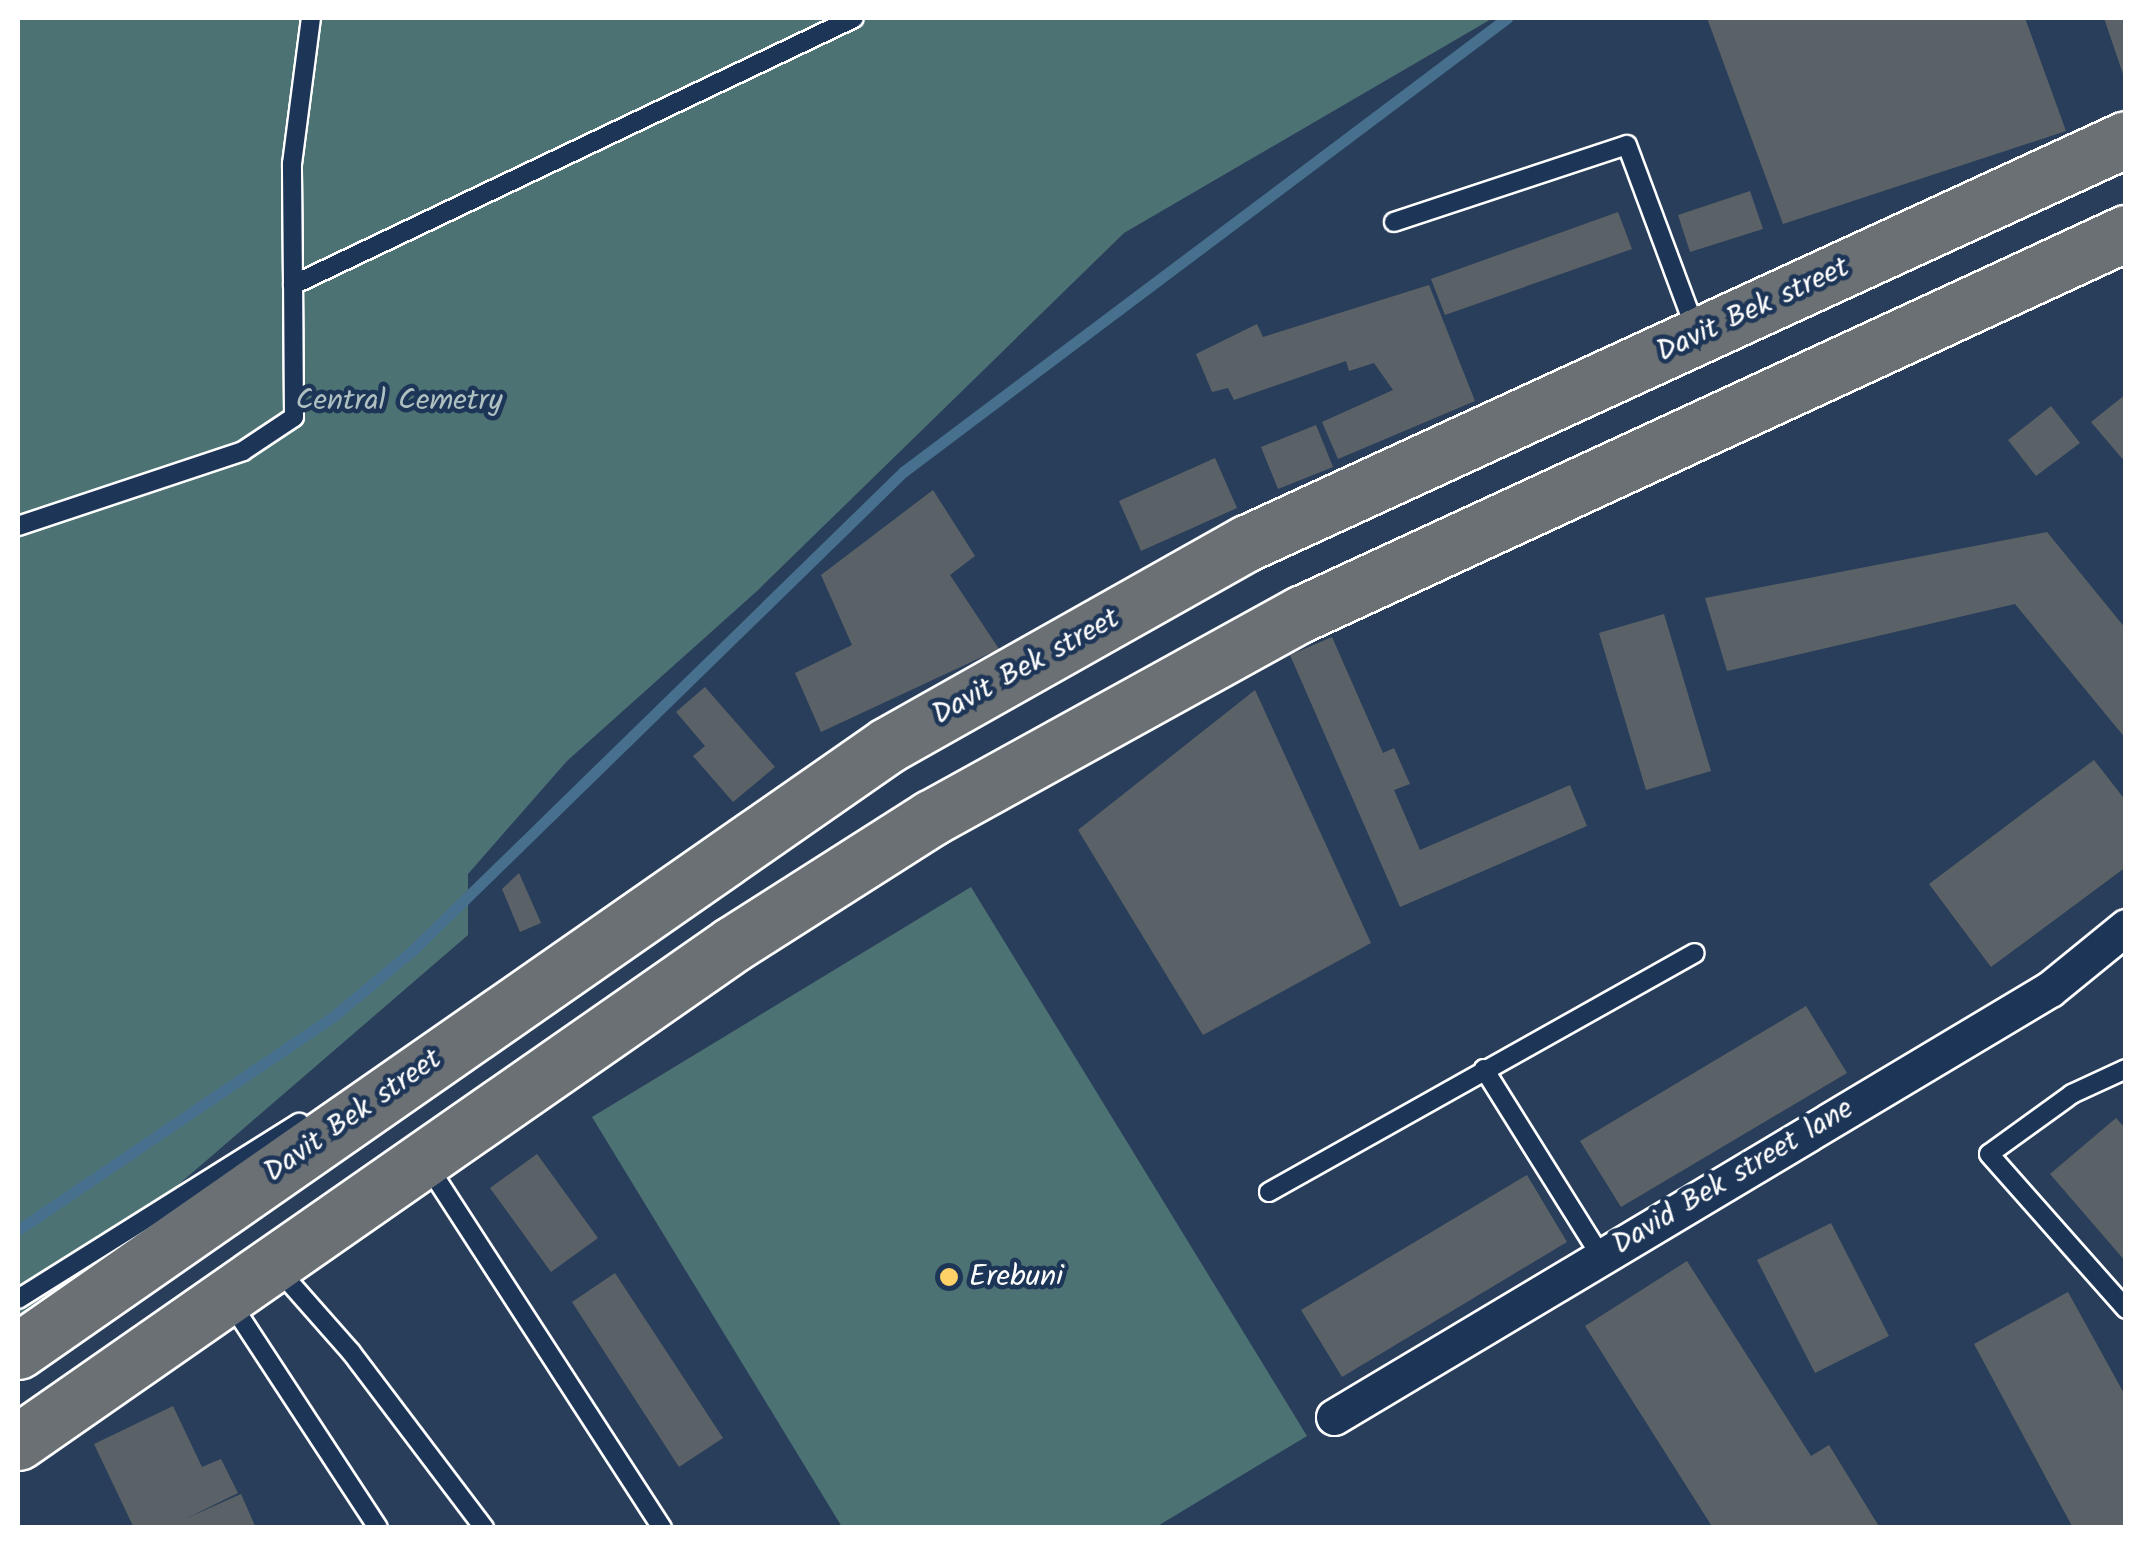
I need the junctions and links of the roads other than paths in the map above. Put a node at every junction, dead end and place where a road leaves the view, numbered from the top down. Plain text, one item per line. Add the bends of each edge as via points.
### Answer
1 (311, 18) edge
2 (854, 18) edge
3 (2126, 140) edge
4 (1394, 222) dead end
5 (2126, 233) edge
6 (293, 285) junction
7 (1698, 336) junction
8 (18, 526) edge
9 (2126, 927) edge
10 (1695, 952) dead end
11 (1484, 1069) junction
12 (2126, 1070) edge
13 (333, 1130) junction
14 (423, 1159) junction
15 (1269, 1192) dead end
16 (1601, 1256) junction
17 (272, 1263) junction
18 (226, 1295) junction
19 (18, 1298) edge
20 (2126, 1310) edge
21 (18, 1352) edge
22 (1334, 1417) dead end
23 (18, 1442) edge
24 (378, 1528) edge
25 (484, 1528) edge
26 (662, 1528) edge

1 - 6 lane via 292,164
2 - 6 lane
3 - 7 main road, Davit Bek street
4 - 7 lane via 1626,146
5 - 14 main road via 1301,614 931,818 733,944
6 - 8 lane via 294,417 243,451
7 - 13 main road, Davit Bek street via 1247,544 888,744
9 - 16 street, David Bek street lane via 2050,989
10 - 11 lane
11 - 15 lane
11 - 16 lane
12 - 20 lane via 2072,1094 1989,1154
13 - 19 lane via 316,1112
13 - 21 main road, Davit Bek street
14 - 17 main road
14 - 26 lane
16 - 22 street, David Bek street lane
17 - 18 main road
17 - 25 lane via 351,1352
18 - 23 main road
18 - 24 lane

